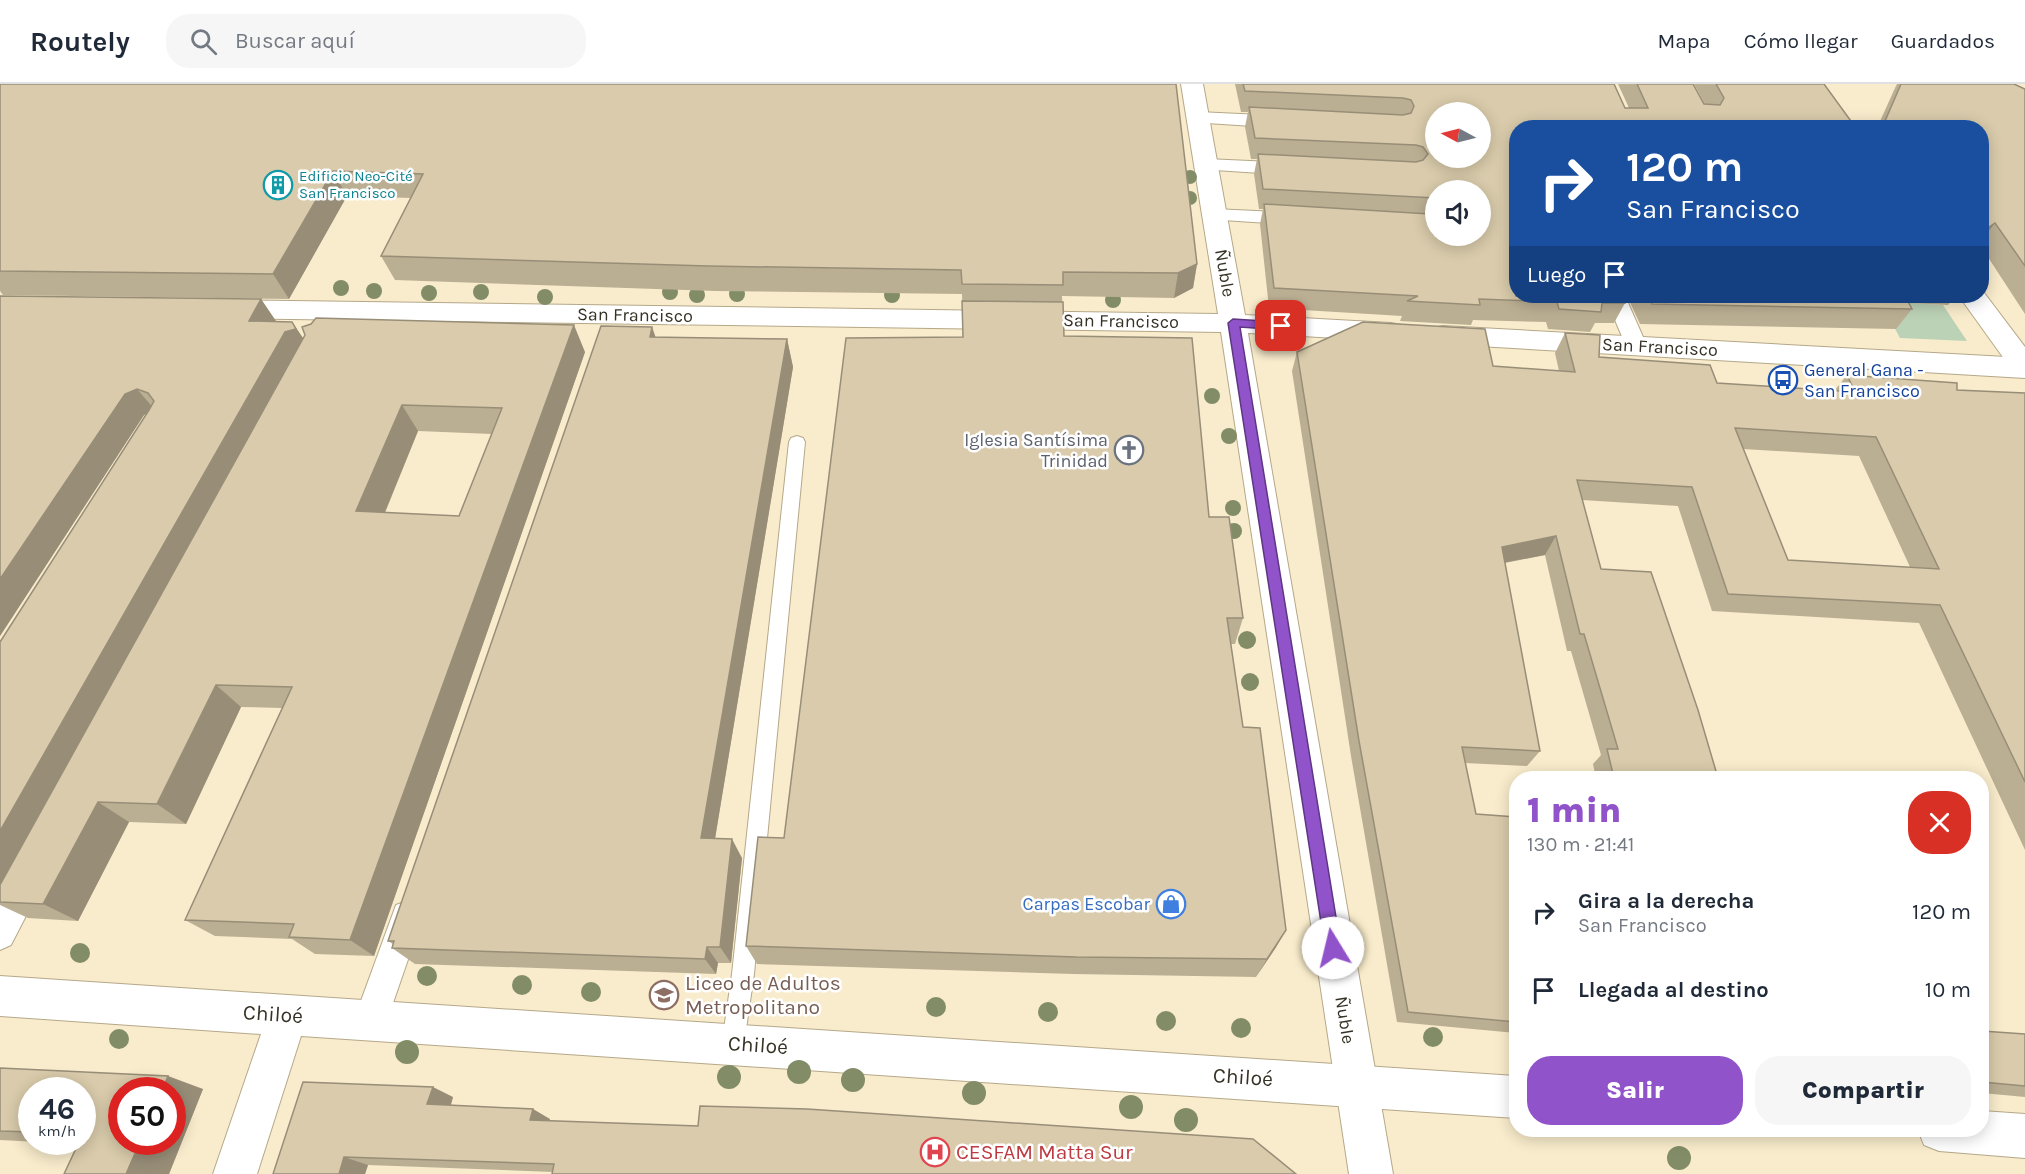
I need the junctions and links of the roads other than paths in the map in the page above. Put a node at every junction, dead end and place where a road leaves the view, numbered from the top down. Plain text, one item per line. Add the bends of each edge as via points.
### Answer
1 (1192, 84) edge
2 (1198, 118) junction
3 (1302, 122) edge
4 (1206, 165) junction
5 (1309, 169) edge
6 (1214, 215) junction
7 (1318, 220) edge
8 (1619, 303) edge
9 (1977, 303) edge
10 (198, 309) edge
11 (1233, 323) junction
12 (1636, 346) junction
13 (2025, 368) edge
14 (797, 442) dead end
15 (39, 861) edge
16 (413, 897) edge
17 (0, 934) edge
18 (0, 996) edge
19 (288, 1015) junction
20 (371, 1020) junction
21 (733, 1043) junction
22 (1355, 1085) junction
23 (1509, 1096) edge
24 (1989, 1133) edge
25 (2025, 1136) edge
26 (235, 1174) edge
27 (1371, 1174) edge

1 - 2 main road, Ñuble
2 - 3 street
2 - 4 main road, Ñuble
4 - 5 street
4 - 6 main road, Ñuble
6 - 7 street
6 - 11 main road, Ñuble
8 - 12 street
9 - 13 main road
10 - 11 main road, San Francisco via 334,319 607,326
11 - 12 main road, San Francisco
11 - 22 main road, Ñuble
12 - 13 main road, San Francisco
14 - 21 lane
15 - 17 street
16 - 20 street
18 - 19 main road, Chiloé
19 - 20 main road, Chiloé
19 - 26 main road
20 - 21 main road, Chiloé
21 - 22 main road, Chiloé
22 - 23 main road, Chiloé
22 - 27 main road, Ñuble
24 - 25 main road

